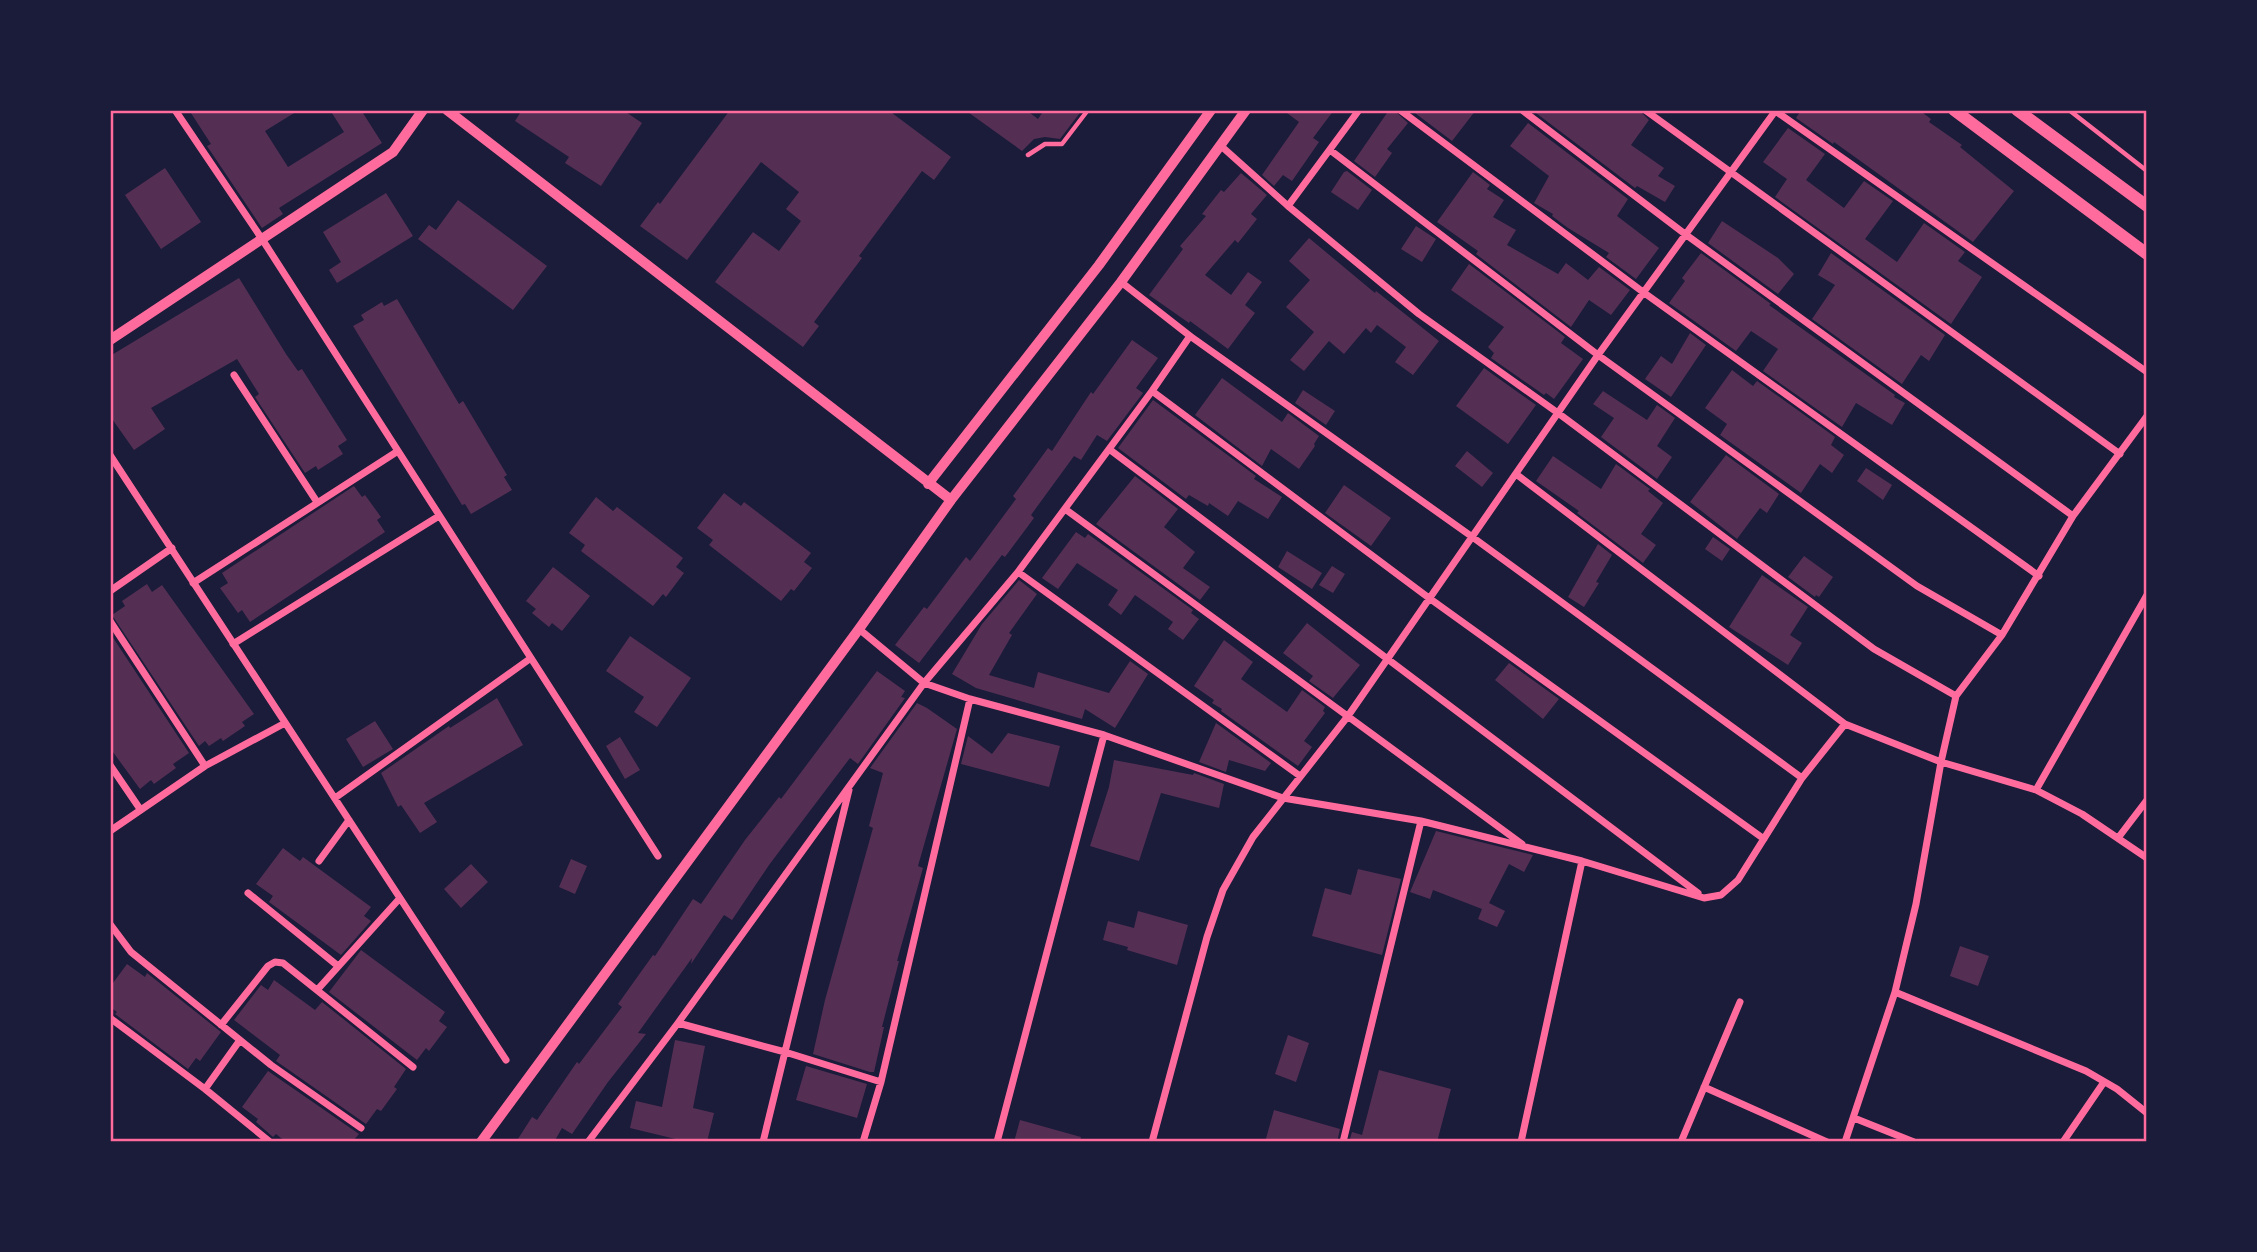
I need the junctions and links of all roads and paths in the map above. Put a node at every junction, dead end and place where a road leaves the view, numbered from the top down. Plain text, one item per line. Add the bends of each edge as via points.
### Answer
1 (175, 110) edge
2 (424, 110) edge
3 (447, 110) edge
4 (1088, 110) edge
5 (1211, 110) edge
6 (1246, 110) edge
7 (1359, 110) edge
8 (1400, 110) edge
9 (1522, 110) edge
10 (1646, 110) edge
11 (1954, 110) edge
12 (2017, 110) edge
13 (2069, 110) edge
14 (1775, 111) edge
15 (1220, 145) junction
16 (1331, 150) junction
17 (1028, 155) dead end
18 (2147, 171) edge
19 (1730, 173) junction
20 (1288, 206) junction
21 (2147, 206) edge
22 (1685, 234) junction
23 (262, 239) junction
24 (2147, 254) edge
25 (1121, 282) junction
26 (1643, 292) junction
27 (1190, 336) junction
28 (110, 340) edge
29 (1598, 355) junction
30 (2147, 372) edge
31 (233, 375) dead end
32 (1153, 391) junction
33 (1558, 413) junction
34 (2147, 416) edge
35 (1109, 449) junction
36 (398, 451) junction
37 (2120, 454) junction
38 (110, 455) edge
39 (1516, 474) junction
40 (928, 484) junction
41 (951, 500) junction
42 (317, 502) junction
43 (1065, 509) junction
44 (439, 516) junction
45 (2073, 516) junction
46 (1471, 536) junction
47 (172, 548) junction
48 (1018, 572) junction
49 (2039, 576) junction
50 (193, 583) junction
51 (110, 591) edge
52 (2147, 595) edge
53 (1429, 598) junction
54 (110, 621) edge
55 (859, 629) junction
56 (2001, 635) junction
57 (233, 644) junction
58 (531, 658) junction
59 (1388, 659) junction
60 (924, 683) junction
61 (1956, 695) junction
62 (970, 699) junction
63 (1348, 716) junction
64 (285, 723) junction
65 (1845, 724) junction
66 (1104, 735) junction
67 (1941, 762) junction
68 (110, 765) edge
69 (205, 766) junction
70 (1300, 776) junction
71 (1802, 778) junction
72 (850, 786) junction
73 (2036, 790) junction
74 (335, 798) junction
75 (1283, 798) junction
76 (2147, 800) edge
77 (140, 808) junction
78 (349, 820) junction
79 (1420, 821) junction
80 (110, 831) edge
81 (2118, 838) junction
82 (1763, 839) junction
83 (1527, 847) junction
84 (658, 856) dead end
85 (2147, 859) edge
86 (319, 861) dead end
87 (1582, 861) junction
88 (248, 893) dead end
89 (400, 898) junction
90 (1704, 898) junction
91 (110, 924) edge
92 (338, 966) junction
93 (318, 989) junction
94 (1895, 992) junction
95 (1740, 1002) dead end
96 (110, 1018) edge
97 (678, 1023) junction
98 (221, 1025) junction
99 (240, 1040) junction
100 (785, 1052) junction
101 (506, 1060) dead end
102 (413, 1067) dead end
103 (881, 1082) junction
104 (2104, 1082) junction
105 (1704, 1087) junction
106 (205, 1088) junction
107 (2147, 1113) edge
108 (1854, 1118) junction
109 (361, 1128) dead end
110 (270, 1142) edge
111 (481, 1142) edge
112 (588, 1142) edge
113 (763, 1142) edge
114 (863, 1142) edge
115 (997, 1142) edge
116 (1152, 1142) edge
117 (1343, 1142) edge
118 (1521, 1142) edge
119 (1681, 1142) edge
120 (1827, 1142) edge
121 (1845, 1142) edge
122 (1914, 1142) edge
123 (2063, 1142) edge

1 - 23 street
2 - 23 street via 393,152
3 - 40 street
4 - 17 lane via 1062,145 1045,144
5 - 40 street via 1099,265
6 - 15 street
7 - 16 street
8 - 26 street
9 - 22 street
10 - 19 street
11 - 24 main road
12 - 21 main road
13 - 18 lane
14 - 19 street
14 - 30 street
15 - 20 street
15 - 25 street
16 - 20 street
16 - 29 street
19 - 22 street
19 - 37 street
20 - 33 street via 1419,314
22 - 26 street
22 - 45 street
23 - 28 street
23 - 36 street
25 - 27 street
25 - 41 street
26 - 29 street
26 - 49 street
27 - 32 street
27 - 46 street
29 - 33 street
29 - 56 street via 1917,586
31 - 42 street
32 - 35 street
32 - 53 street
33 - 39 street
33 - 61 street via 1874,649
34 - 37 street
35 - 43 street
35 - 59 street
36 - 42 street
36 - 44 street
37 - 45 street
38 - 47 street
39 - 46 street
39 - 65 street
40 - 41 street
41 - 55 street
42 - 50 street
43 - 48 street
43 - 63 street
44 - 57 street
44 - 58 street
45 - 49 street
46 - 53 street
46 - 71 street
47 - 50 street
47 - 51 street
48 - 60 street
48 - 70 street
49 - 56 street
50 - 57 street
52 - 73 street
53 - 59 street
53 - 82 street
54 - 69 street
55 - 60 street
55 - 111 street
56 - 61 street
57 - 64 street
58 - 74 street
58 - 84 street
59 - 63 street
59 - 90 street
60 - 62 street
60 - 72 street
61 - 67 street
62 - 66 street
62 - 103 street
63 - 70 street
63 - 83 street
64 - 69 street
64 - 74 street
65 - 67 street
65 - 71 street
66 - 75 street
66 - 115 street
67 - 73 street
67 - 94 street
68 - 77 street
69 - 77 street
70 - 75 street
71 - 82 street
72 - 97 street
72 - 100 street
73 - 81 street
74 - 78 street
75 - 79 street
75 - 116 street via 1253,837 1223,890
76 - 81 street
77 - 80 street
78 - 86 street
78 - 89 street
79 - 83 street
79 - 117 street
81 - 85 street
82 - 90 street via 1738,880 1721,895
83 - 87 street
87 - 90 street
87 - 118 street
88 - 92 street
89 - 92 street
89 - 101 street
91 - 98 street via 131,952
92 - 93 street
93 - 98 street via 275,962
93 - 102 street
94 - 104 street via 2044,1052
94 - 108 street
95 - 105 street
96 - 106 street
97 - 100 street
97 - 112 street
98 - 99 street
99 - 106 street
99 - 109 street
100 - 103 street
100 - 113 street
103 - 114 street
104 - 107 street
104 - 123 street
105 - 119 street
105 - 120 street
106 - 110 street
108 - 121 street
108 - 122 street

